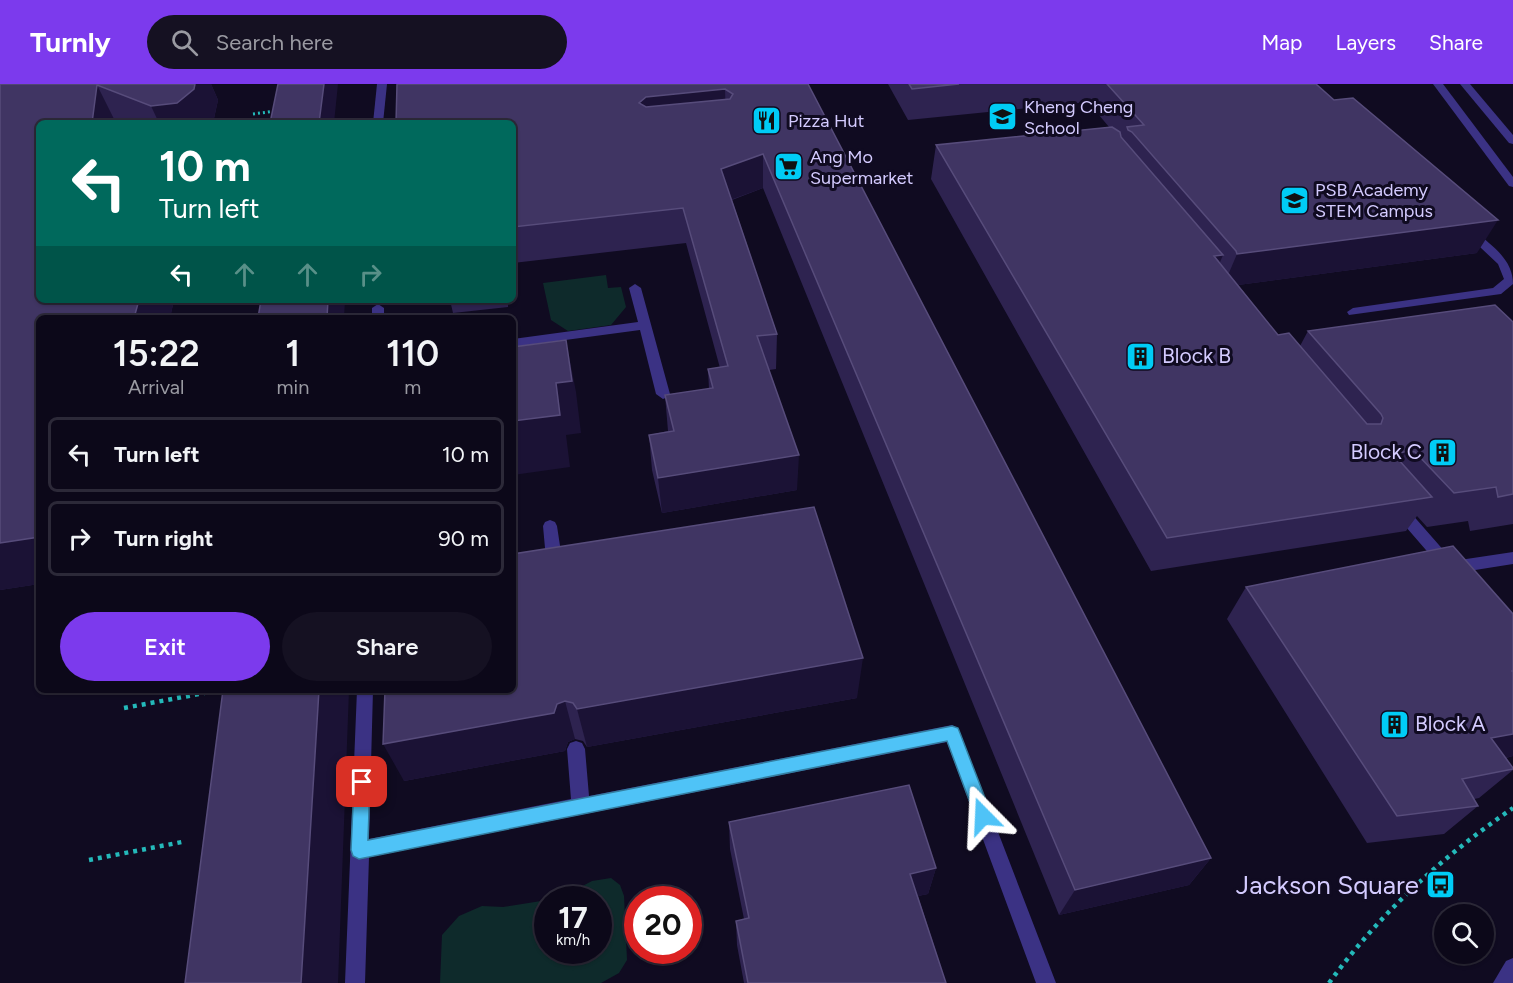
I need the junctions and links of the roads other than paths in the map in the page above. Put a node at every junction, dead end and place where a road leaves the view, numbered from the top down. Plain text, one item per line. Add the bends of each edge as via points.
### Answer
1 (382, 84) edge
2 (1438, 84) edge
3 (1465, 84) edge
4 (378, 120) edge
5 (1513, 141) edge
6 (1513, 184) edge
7 (1457, 220) edge
8 (635, 288) dead end
9 (1353, 312) dead end
10 (645, 325) junction
11 (516, 343) edge
12 (663, 394) edge
13 (1392, 500) edge
14 (550, 526) dead end
15 (1513, 558) edge
16 (1450, 568) junction
17 (516, 577) edge
18 (1466, 586) edge
19 (365, 693) edge
20 (576, 749) edge
21 (581, 807) junction
22 (359, 850) junction
23 (1513, 968) edge
24 (355, 983) edge
25 (1046, 983) edge
26 (1503, 983) edge

1 - 4 street
2 - 6 street
3 - 5 street
7 - 9 street via 1503,263 1510,280 1497,291
8 - 10 street
10 - 11 street
10 - 12 street
13 - 16 street
14 - 17 street via 554,559 550,569
15 - 16 street
16 - 18 street
19 - 22 street
20 - 21 street
21 - 22 street
21 - 25 street via 952,733
22 - 24 street
23 - 26 street

